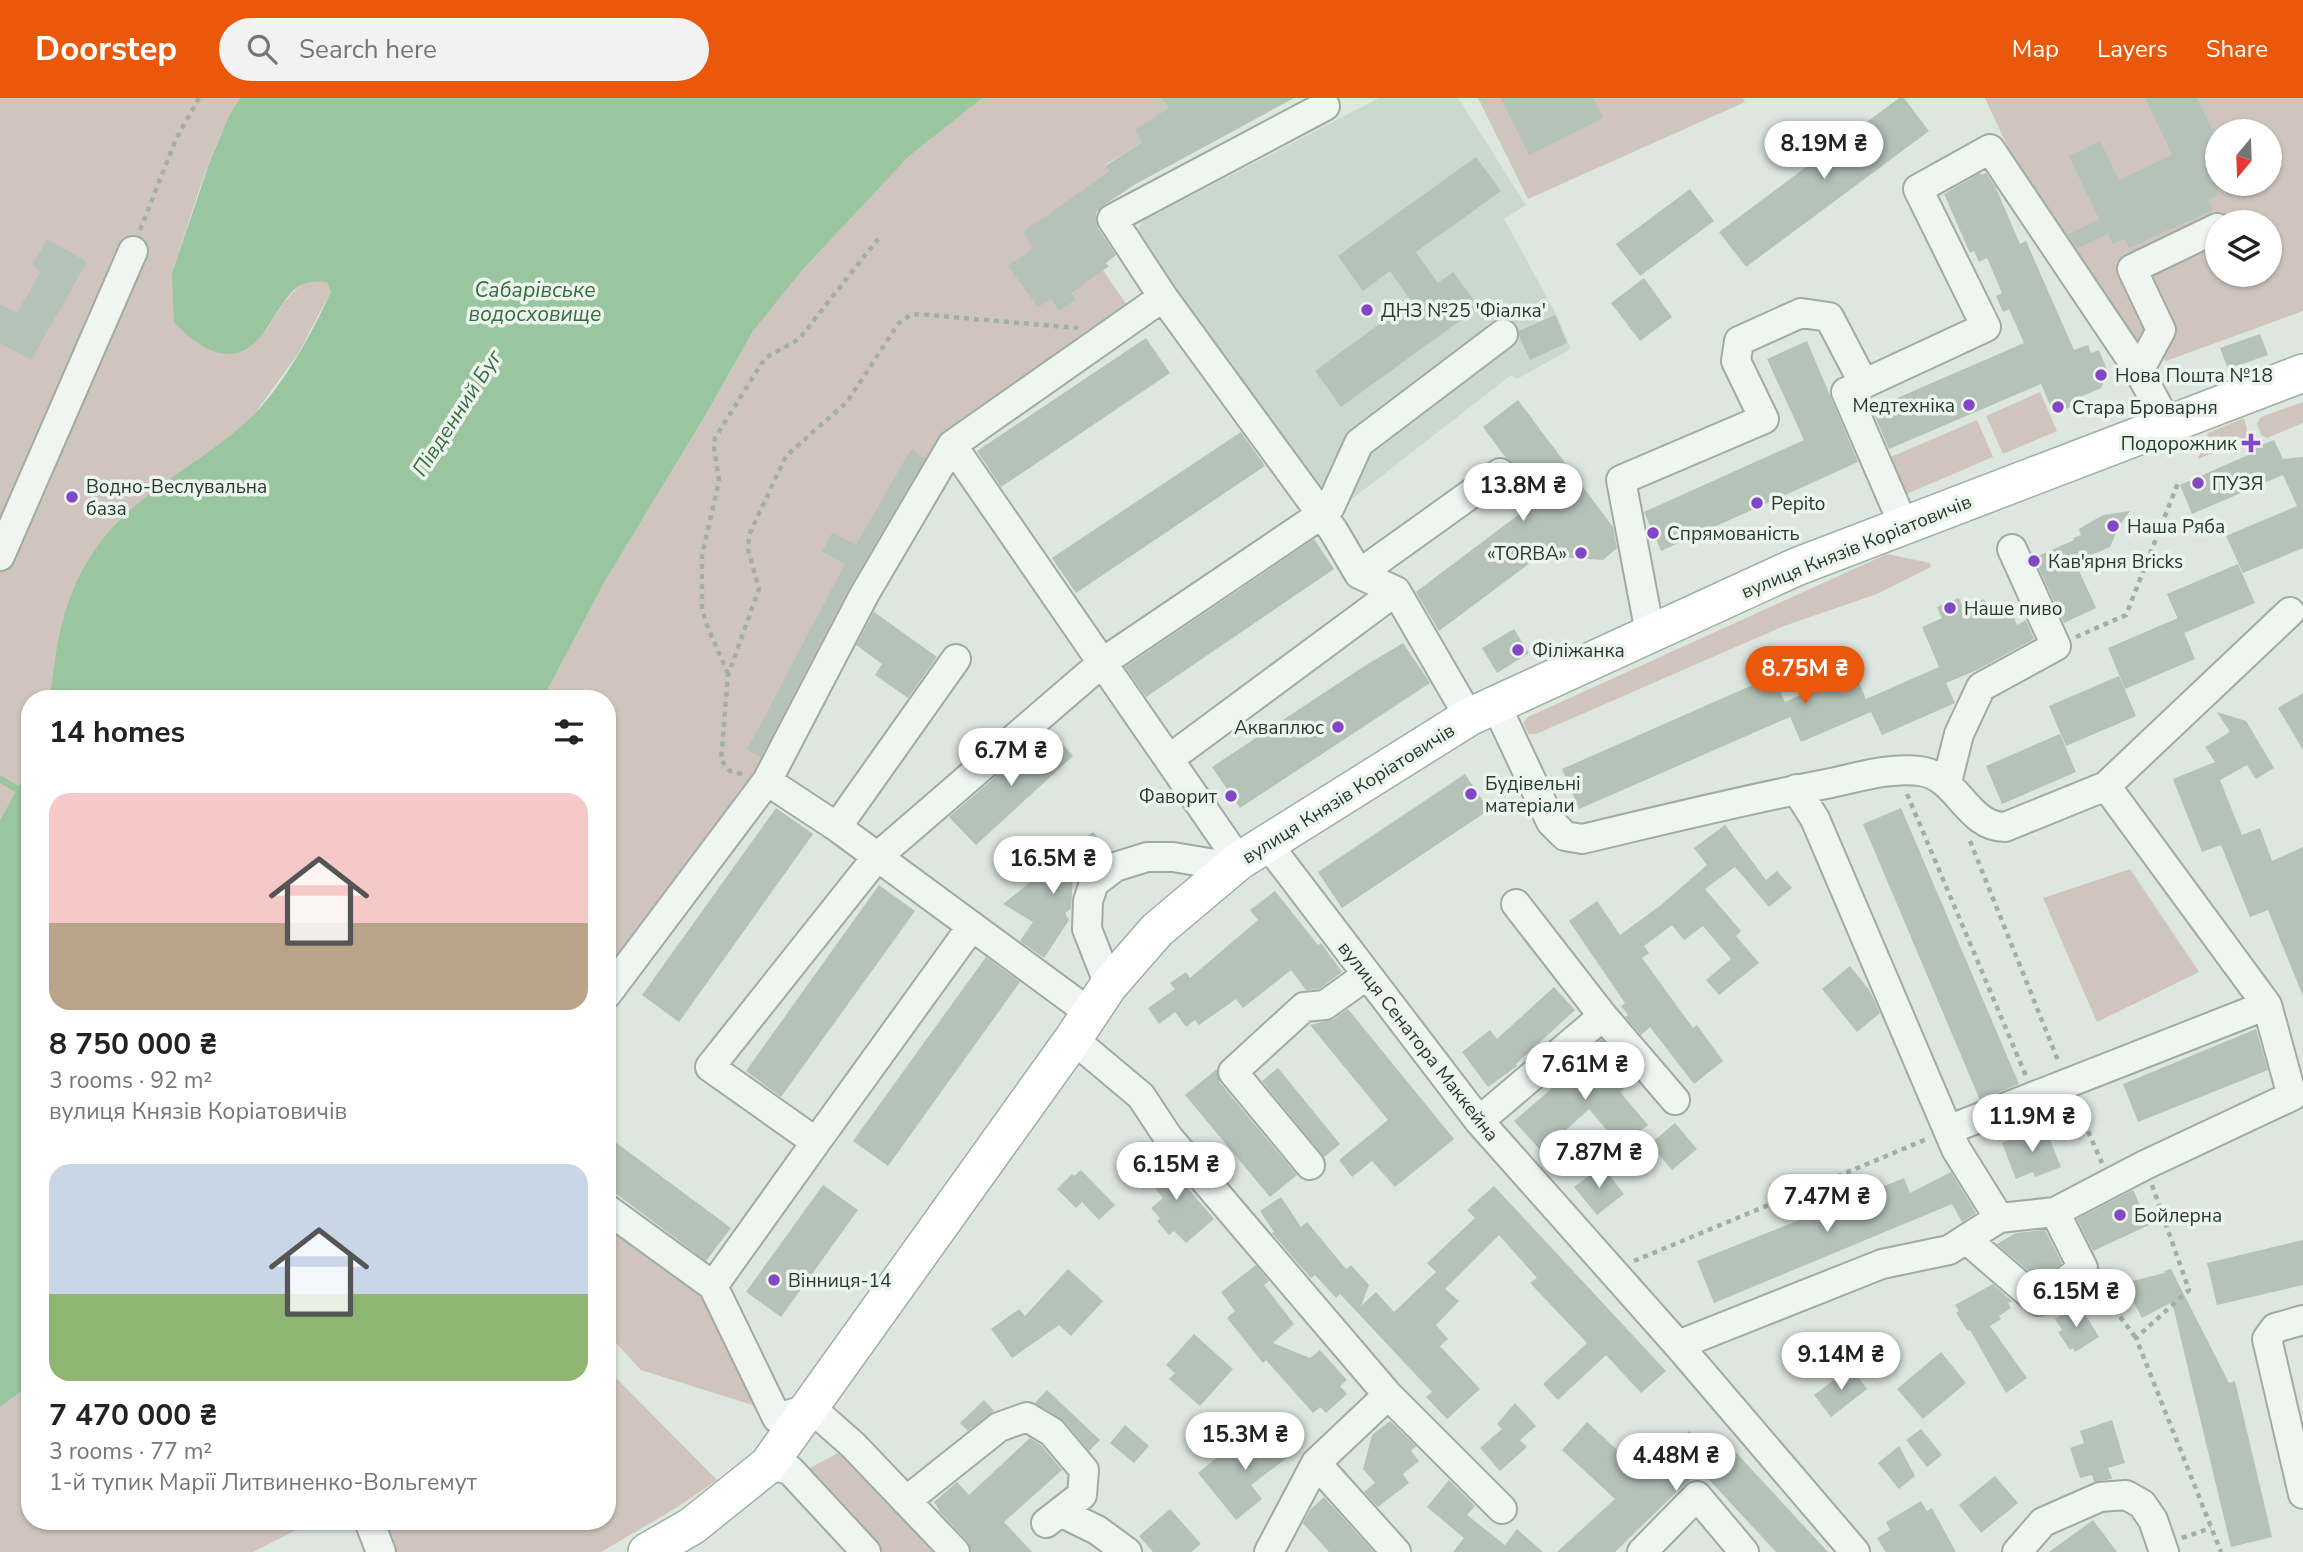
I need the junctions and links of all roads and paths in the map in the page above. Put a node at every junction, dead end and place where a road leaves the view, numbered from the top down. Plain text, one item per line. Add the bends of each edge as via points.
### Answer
1 (199, 98) edge
2 (1325, 106) dead end
3 (2205, 234) edge
4 (878, 239) dead end
5 (132, 251) joint
6 (1163, 297) junction
7 (1114, 331) junction
8 (1503, 334) dead end
9 (2139, 371) junction
10 (2303, 373) edge
11 (1864, 384) junction
12 (2168, 425) junction
13 (952, 445) junction
14 (1500, 473) dead end
15 (2178, 483) dead end
16 (1322, 514) junction
17 (1904, 526) junction
18 (2012, 549) dead end
19 (0, 556) edge
20 (1359, 574) junction
21 (1396, 592) junction
22 (2299, 616) edge
23 (1650, 633) junction
24 (2056, 646) junction
25 (956, 659) dead end
26 (1103, 662) junction
27 (728, 675) junction
28 (1483, 711) junction
29 (1169, 759) junction
30 (1897, 770) junction
31 (767, 781) junction
32 (1947, 782) junction
33 (2106, 786) junction
34 (1796, 789) junction
35 (837, 827) junction
36 (1967, 833) dead end
37 (877, 857) junction
38 (1246, 857) junction
39 (1516, 904) dead end
40 (972, 926) junction
41 (1367, 975) junction
42 (616, 982) edge
43 (2267, 1005) junction
44 (1091, 1012) junction
45 (1603, 1016) junction
46 (2067, 1083) junction
47 (2035, 1096) junction
48 (1675, 1100) dead end
49 (1479, 1121) junction
50 (1948, 1130) junction
51 (816, 1142) junction
52 (1310, 1164) dead end
53 (2126, 1175) junction
54 (2055, 1212) junction
55 (616, 1216) edge
56 (1999, 1218) junction
57 (1966, 1239) junction
58 (2083, 1268) junction
59 (1611, 1270) junction
60 (713, 1286) junction
61 (2303, 1320) edge
62 (2136, 1338) junction
63 (1678, 1345) junction
64 (1388, 1395) junction
65 (811, 1408) junction
66 (1316, 1463) junction
67 (768, 1465) junction
68 (2303, 1494) edge
69 (906, 1500) junction
70 (1502, 1509) dead end
71 (372, 1530) edge
72 (381, 1552) edge
73 (647, 1552) edge
74 (866, 1552) edge
75 (955, 1552) edge
76 (1127, 1552) edge
77 (1269, 1552) edge
78 (1396, 1552) edge
79 (1642, 1552) edge
80 (1744, 1552) edge
81 (1855, 1552) edge
82 (2017, 1552) edge
83 (2164, 1552) edge
84 (2221, 1552) edge

1 - 5 path via 176,139
2 - 6 street via 1112,219
3 - 9 street via 2132,269 2161,330
4 - 27 path via 799,339 765,358 715,438 719,481 702,555 702,609
5 - 19 street
6 - 7 street
6 - 16 street
7 - 13 street
7 - 27 path via 917,314 898,324 852,397 781,463 747,542 759,589
8 - 16 street via 1359,443 1330,507
9 - 11 street via 1990,149 1918,189 1986,327
9 - 12 street
10 - 12 main road, вулиця Князів Коріатовичів
11 - 17 street via 1846,392
11 - 23 street via 1829,317 1801,313 1739,341 1735,361 1764,419 1621,480
12 - 17 main road, вулиця Князів Коріатовичів
13 - 26 street, вулиця Сенатора Маккейна
13 - 31 street via 864,595
14 - 20 street
15 - 24 path via 2126,614
16 - 20 street
16 - 26 street
17 - 23 main road, вулиця Князів Коріатовичів via 1796,567
18 - 24 street
20 - 21 street
21 - 28 street
21 - 29 street
22 - 33 street
23 - 28 main road, вулиця Князів Коріатовичів
24 - 32 street via 1981,687 1959,734
25 - 35 street
26 - 29 street, вулиця Сенатора Маккейна
26 - 37 street
27 - 31 path via 721,760 730,771
28 - 34 street via 1551,822 1565,836 1581,839
28 - 38 main road, вулиця Князів Коріатовичів
29 - 38 street, вулиця Сенатора Маккейна
30 - 32 street via 1923,771
30 - 34 street
30 - 47 path
31 - 35 street
31 - 42 street
32 - 33 street via 1983,822 1994,827 2006,827
33 - 43 street
34 - 50 street via 1815,819
35 - 37 street
36 - 46 path
37 - 40 street
37 - 51 street via 710,1067
38 - 41 street, вулиця Сенатора Маккейна
38 - 44 main road, вулиця Князів Коріатовичів via 1157,930
38 - 44 street via 1147,857 1115,867 1094,883 1087,929
39 - 45 street
40 - 44 street
40 - 51 street
41 - 49 street, вулиця Сенатора Маккейна
41 - 52 street via 1325,1005 1304,1007 1233,1072
43 - 46 street
43 - 53 street via 2292,1096
44 - 64 street via 1168,1138
44 - 65 main road, вулиця Князів Коріатовичів
45 - 48 street
45 - 49 street
46 - 47 street
46 - 53 path
47 - 50 street
49 - 59 street, вулиця Сенатора Маккейна
50 - 56 street
50 - 59 path
51 - 60 street
53 - 54 street
53 - 62 path via 2189,1290
54 - 56 street
54 - 58 street
55 - 60 street
56 - 57 street
57 - 58 street via 2038,1301
57 - 63 street via 1949,1250 1882,1264
58 - 62 path
59 - 63 street, вулиця Сенатора Маккейна
60 - 65 street via 777,1418
61 - 68 street via 2274,1328 2267,1339
62 - 84 path
63 - 81 street, вулиця Сенатора Маккейна
64 - 66 street
64 - 70 street
65 - 67 main road, вулиця Князів Коріатовичів
65 - 69 street
66 - 77 street
66 - 78 street
67 - 73 main road, вулиця Князів Коріатовичів via 692,1526
67 - 74 street via 790,1470
69 - 75 street
69 - 76 street via 999,1427 1027,1418 1052,1432 1084,1470 1082,1495 1053,1518 1097,1530
71 - 72 street
79 - 80 street via 1697,1496
82 - 83 street via 2043,1522 2100,1497 2126,1495 2142,1504 2153,1520

